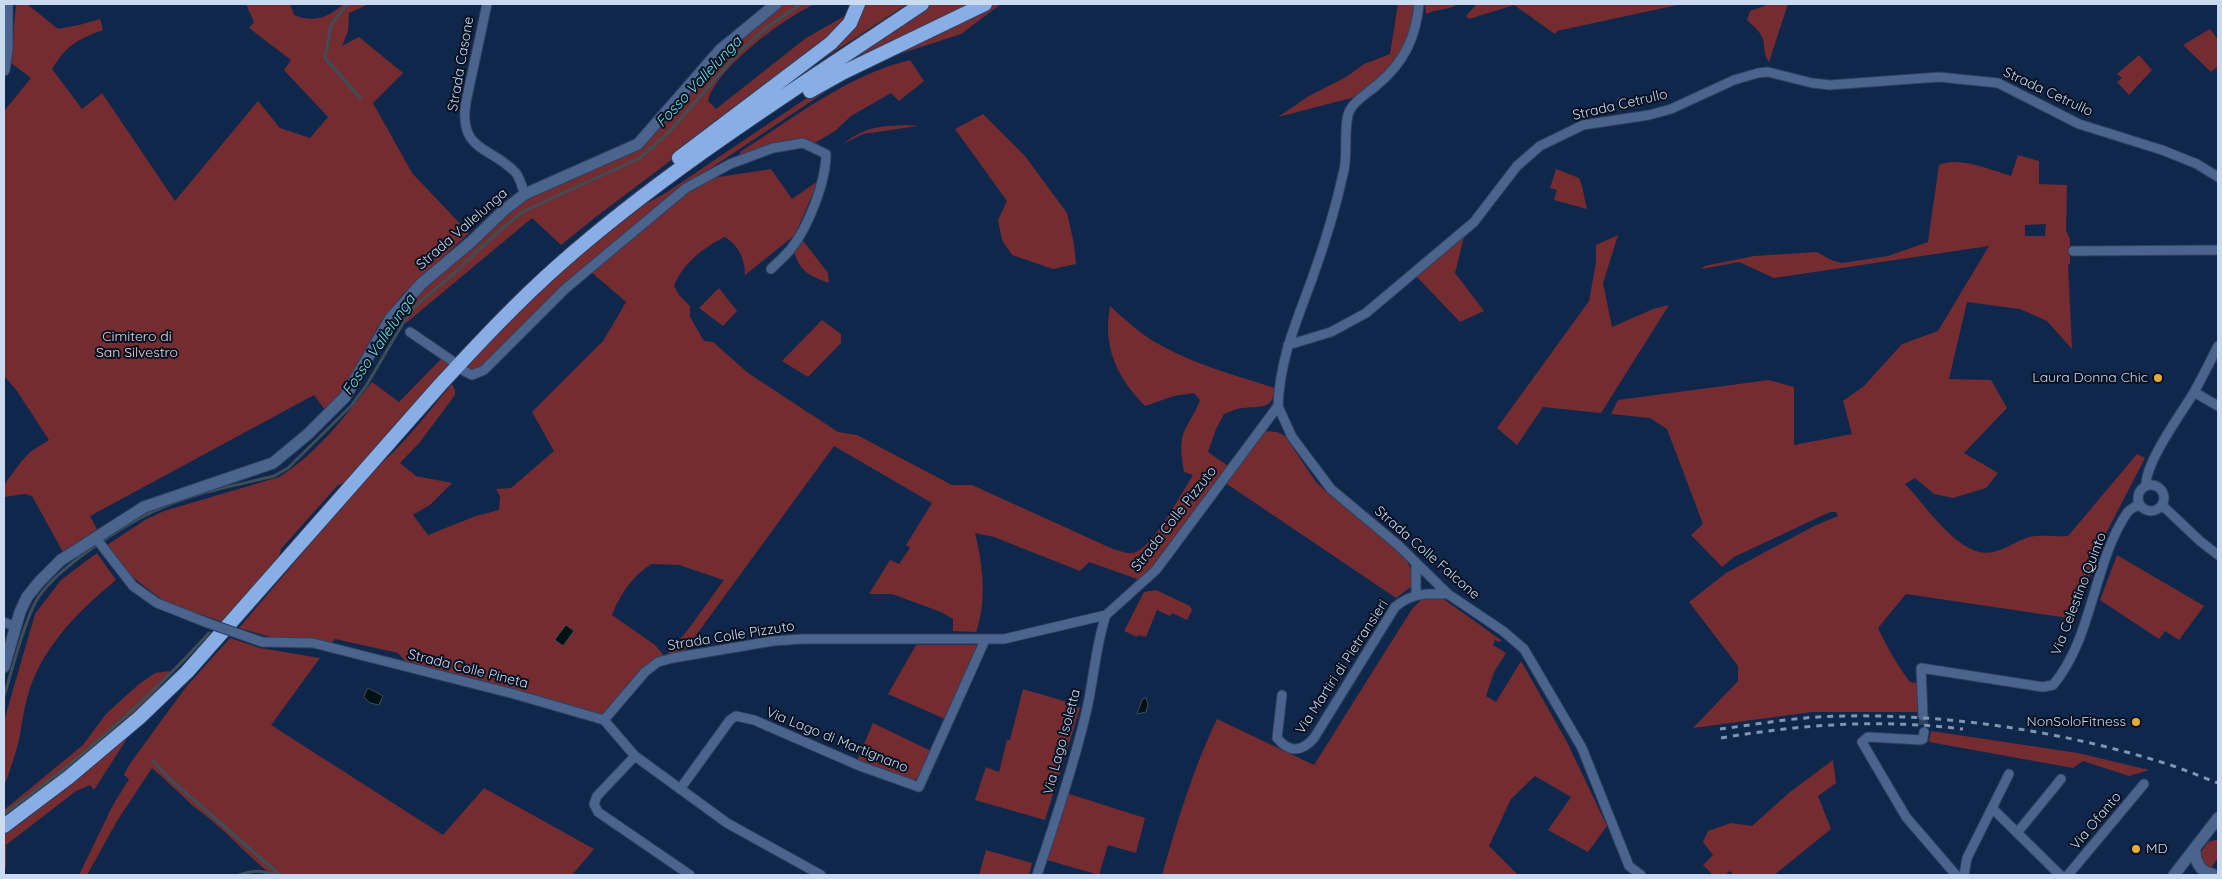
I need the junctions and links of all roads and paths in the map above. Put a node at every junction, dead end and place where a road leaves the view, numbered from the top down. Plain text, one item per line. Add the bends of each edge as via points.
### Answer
1 (7, 4) edge
2 (487, 4) edge
3 (776, 4) edge
4 (858, 4) edge
5 (922, 4) edge
6 (985, 4) edge
7 (1419, 4) edge
8 (4, 70) edge
9 (780, 100) junction
10 (2218, 177) edge
11 (653, 188) junction
12 (525, 194) junction
13 (2218, 250) edge
14 (2073, 251) dead end
15 (771, 269) dead end
16 (410, 332) dead end
17 (1288, 345) junction
18 (2218, 346) edge
19 (452, 360) dead end
20 (464, 371) dead end
21 (2194, 392) junction
22 (1278, 406) junction
23 (2218, 406) edge
24 (2146, 486) junction
25 (2139, 505) junction
26 (2163, 506) junction
27 (98, 542) junction
28 (2218, 554) edge
29 (1416, 565) junction
30 (1448, 594) junction
31 (1416, 595) junction
32 (1106, 615) junction
33 (4, 622) edge
34 (15, 627) junction
35 (985, 640) junction
36 (4, 667) edge
37 (1282, 695) dead end
38 (1923, 716) tunnel mouth
39 (604, 720) junction
40 (1924, 736) dead end
41 (635, 756) junction
42 (2009, 774) dead end
43 (2061, 779) dead end
44 (2144, 784) dead end
45 (680, 789) junction
46 (1992, 808) junction
47 (2218, 818) edge
48 (4, 826) edge
49 (2017, 833) junction
50 (2218, 834) edge
51 (2204, 838) junction
52 (2195, 848) junction
53 (2214, 873) edge
54 (690, 875) edge
55 (820, 875) edge
56 (1038, 875) edge
57 (1641, 875) edge
58 (1956, 875) edge
59 (1964, 875) edge
60 (2060, 875) edge
61 (2068, 875) edge
62 (2174, 875) edge

1 - 8 street
2 - 12 street, Strada Casone via 464,113 466,126 481,150 517,174
3 - 12 street, Strada Vallelunga via 720,50 638,144
4 - 11 highway via 843,32 655,176
5 - 9 highway
6 - 9 highway via 823,82 794,102
7 - 17 street via 1405,55 1396,68 1348,113 1346,165 1335,212
9 - 11 highway
10 - 17 street, Strada Cetrullo via 2197,164 2162,150 2079,124 1998,83 1938,77 1830,85 1768,72 1758,73 1734,80 1659,113 1583,125 1540,146 1517,166 1474,222 1366,313 1331,332
11 - 48 highway via 559,265 480,342 225,631 164,695 69,777
12 - 27 street, Strada Vallelunga via 421,284 390,319 345,397 273,463 144,507
13 - 14 street
15 - 20 street via 791,249 799,235 818,197 826,170 826,154 803,143 773,148 745,158 686,188 565,289 484,370 477,375
16 - 19 street
17 - 22 street via 1279,379
18 - 21 street
21 - 23 street
21 - 24 street via 2155,457 2146,476
22 - 29 street, Strada Colle Falcone via 1292,437 1331,489 1398,545
22 - 32 street, Strada Colle Pizzuto via 1156,570
24 - 25 street via 2139,493
24 - 26 street via 2154,485 2162,490 2165,496
25 - 26 street via 2143,510 2152,512
25 - 38 street, Via Celestino Quinto via 2127,513 2110,547 2077,642 2053,685 2043,687 1921,668
26 - 28 street
27 - 34 street, Strada Vallelunga via 61,560 39,582 27,597
27 - 39 street, Strada Colle Pineta, bridge via 133,586 156,603 205,622 262,642 313,643
29 - 30 street, Strada Colle Falcone
29 - 31 street
30 - 31 street, Via Martiri di Pietransieri
30 - 57 street, Strada Colle Falcone via 1524,649 1582,748 1629,866
31 - 37 street, Via Martiri di Pietransieri via 1395,607 1314,738 1304,748 1291,747 1277,738
32 - 35 street, Strada Colle Pizzuto
32 - 56 street, Via Lago Isoletta via 1098,637 1082,732
33 - 34 street
34 - 36 street, Strada Vallelunga
35 - 39 street, Strada Colle Pizzuto via 802,638 673,658 658,662 645,672
35 - 45 street, Via Lago di Martignano via 919,787 860,766 754,720 736,716
39 - 41 street
40 - 58 street via 1868,737 1862,742 1906,817
41 - 45 street
41 - 54 street via 597,796 594,804 598,812
42 - 46 street
43 - 49 street
44 - 61 street, Via Ofanto
45 - 55 street via 727,823
46 - 49 street
46 - 59 street via 1967,858
47 - 51 street
49 - 60 street
50 - 51 street
51 - 52 street
52 - 53 street via 2200,867 2207,873
52 - 62 street

